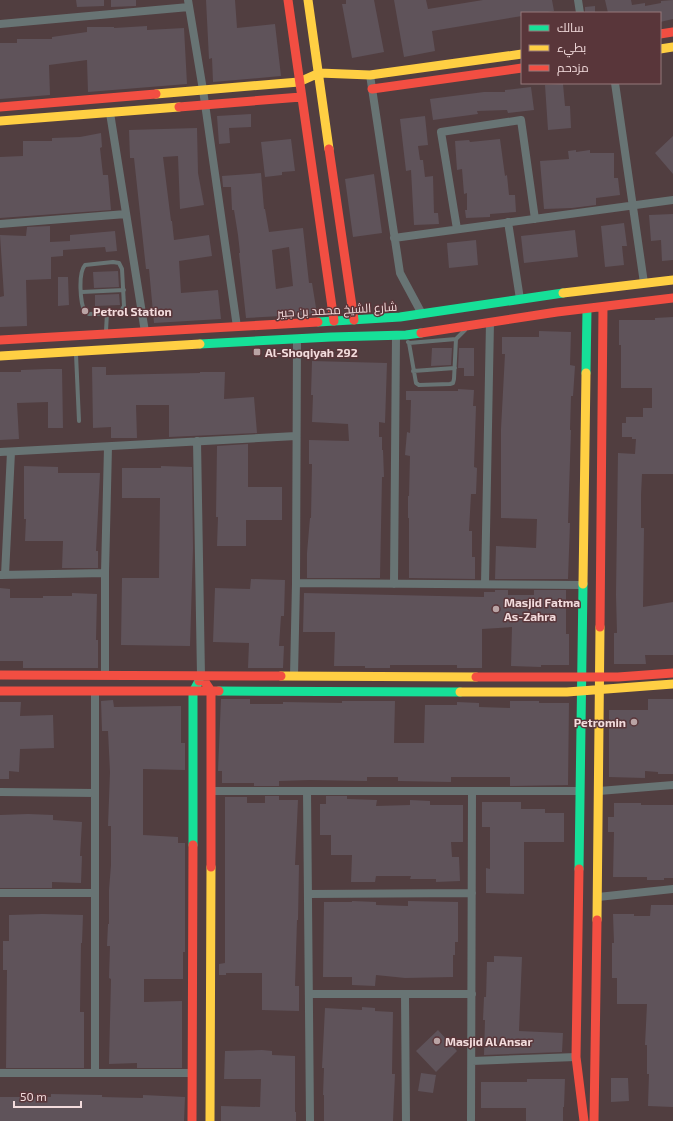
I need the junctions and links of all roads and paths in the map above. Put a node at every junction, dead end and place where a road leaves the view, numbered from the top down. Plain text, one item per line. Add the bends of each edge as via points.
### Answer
1 (288, 0) edge
2 (308, 0) edge
3 (578, 0) edge
4 (188, 4) edge
5 (580, 12) edge
6 (0, 24) edge
7 (673, 32) edge
8 (661, 34) edge
9 (673, 47) edge
10 (661, 49) edge
11 (521, 54) edge
12 (521, 68) edge
13 (319, 73) junction
14 (370, 75) junction
15 (299, 82) junction
16 (615, 84) edge
17 (372, 89) junction
18 (203, 90) junction
19 (301, 97) junction
20 (205, 105) junction
21 (0, 106) edge
22 (110, 113) junction
23 (0, 122) edge
24 (673, 200) edge
25 (633, 205) junction
26 (126, 214) junction
27 (535, 218) junction
28 (508, 222) junction
29 (0, 224) edge
30 (458, 229) junction
31 (394, 238) junction
32 (673, 280) edge
33 (644, 283) junction
34 (350, 289) junction
35 (124, 290) junction
36 (82, 292) junction
37 (330, 294) junction
38 (673, 298) edge
39 (520, 299) junction
40 (604, 306) junction
41 (587, 309) junction
42 (107, 313) junction
43 (422, 314) junction
44 (354, 320) junction
45 (334, 321) junction
46 (603, 321) junction
47 (490, 322) junction
48 (470, 325) junction
49 (586, 326) junction
50 (237, 327) junction
51 (145, 332) junction
52 (106, 334) junction
53 (398, 335) junction
54 (456, 338) junction
55 (297, 339) junction
56 (0, 340) edge
57 (409, 343) junction
58 (76, 352) junction
59 (0, 356) edge
60 (455, 368) junction
61 (413, 371) junction
62 (79, 421) dead end
63 (296, 436) junction
64 (197, 441) junction
65 (108, 446) junction
66 (0, 452) edge
67 (11, 452) junction
68 (105, 573) junction
69 (3, 575) edge
70 (296, 583) junction
71 (394, 584) junction
72 (485, 584) junction
73 (583, 585) junction
74 (673, 673) edge
75 (0, 675) edge
76 (105, 675) junction
77 (201, 676) junction
78 (294, 676) junction
79 (581, 677) junction
80 (600, 677) junction
81 (673, 684) edge
82 (600, 690) junction
83 (0, 691) edge
84 (211, 691) junction
85 (581, 691) junction
86 (95, 692) junction
87 (193, 692) junction
88 (673, 785) edge
89 (211, 791) junction
90 (307, 791) junction
91 (472, 791) junction
92 (580, 791) junction
93 (599, 791) junction
94 (0, 792) edge
95 (95, 793) junction
96 (673, 889) edge
97 (0, 893) edge
98 (95, 893) junction
99 (472, 893) junction
100 (308, 894) junction
101 (598, 896) junction
102 (309, 994) junction
103 (405, 994) junction
104 (472, 994) junction
105 (576, 1057) junction
106 (472, 1061) junction
107 (0, 1073) edge
108 (95, 1073) junction
109 (192, 1073) junction
110 (192, 1121) edge
111 (210, 1121) edge
112 (310, 1121) edge
113 (406, 1121) edge
114 (472, 1121) edge
115 (584, 1121) edge
116 (594, 1121) edge

1 - 15 street
2 - 13 street
3 - 5 street
4 - 6 street
4 - 18 street
7 - 8 street
9 - 10 street
11 - 14 street
12 - 17 street
13 - 14 street
13 - 15 street
13 - 34 street
14 - 17 street
15 - 18 street
15 - 19 street
16 - 25 street
17 - 31 street
18 - 20 street
18 - 21 street
19 - 20 street
19 - 37 street
20 - 22 street
20 - 50 street
22 - 23 street
22 - 26 street
24 - 25 street
25 - 27 street
25 - 33 street
26 - 29 street
26 - 51 street
27 - 28 street
27 - 30 street via 521,120 442,132
28 - 30 street
28 - 39 street
30 - 31 street
31 - 43 street via 400,273
32 - 33 street, شارع الشيخ محمد بن جبير
33 - 39 street, شارع الشيخ محمد بن جبير
34 - 37 street via 339,298
34 - 44 street
35 - 36 lane
35 - 36 lane via 122,269 119,263 113,262 85,265 81,277
35 - 42 lane via 123,310 120,313
36 - 42 lane via 82,307 85,312
37 - 45 street
38 - 40 street
39 - 43 street, شارع الشيخ محمد بن جبير
40 - 41 street
40 - 46 street
41 - 47 street
41 - 49 street
42 - 52 lane
43 - 44 street, شارع الشيخ محمد بن جبير
44 - 45 street, شارع الشيخ محمد بن جبير
45 - 50 street, شارع الشيخ محمد بن جبير
46 - 49 street via 594,317
46 - 80 street
47 - 48 street
47 - 72 street
48 - 53 street
48 - 54 lane
49 - 73 street
50 - 51 street, شارع الشيخ محمد بن جبير
51 - 52 street, شارع الشيخ محمد بن جبير
52 - 56 street, شارع الشيخ محمد بن جبير
53 - 55 street
53 - 57 lane
53 - 71 street
54 - 57 lane
54 - 60 lane
55 - 58 street
55 - 63 street
57 - 61 lane
58 - 59 street
58 - 62 lane
60 - 61 lane
60 - 61 lane via 454,382 450,384 419,385 414,381
63 - 64 street
63 - 70 street
64 - 65 street
64 - 77 street
65 - 67 street
65 - 68 street
66 - 67 street
67 - 69 street
68 - 69 street
68 - 76 street
70 - 71 street
70 - 78 street
71 - 72 street
72 - 73 street
73 - 79 street
74 - 80 street
75 - 76 street
76 - 77 street
77 - 78 street
77 - 84 street
77 - 87 street
78 - 79 street
79 - 80 street
79 - 85 street
80 - 82 street
81 - 82 street
82 - 85 street
82 - 93 street
83 - 86 street
84 - 85 street
84 - 87 street
84 - 89 street
85 - 92 street
86 - 87 street
86 - 95 street
87 - 109 street
88 - 93 street
89 - 90 street
89 - 111 street
90 - 91 street
90 - 100 street
91 - 92 street
91 - 99 street
92 - 105 street
93 - 101 street
94 - 95 street
95 - 98 street
96 - 101 street
97 - 98 street
98 - 108 street
99 - 100 street
99 - 104 street
100 - 102 street
101 - 116 street
102 - 103 street
102 - 112 street
103 - 104 street
103 - 113 street
104 - 106 street
105 - 106 street
105 - 115 street
106 - 114 street
107 - 108 street
108 - 109 street
109 - 110 street

